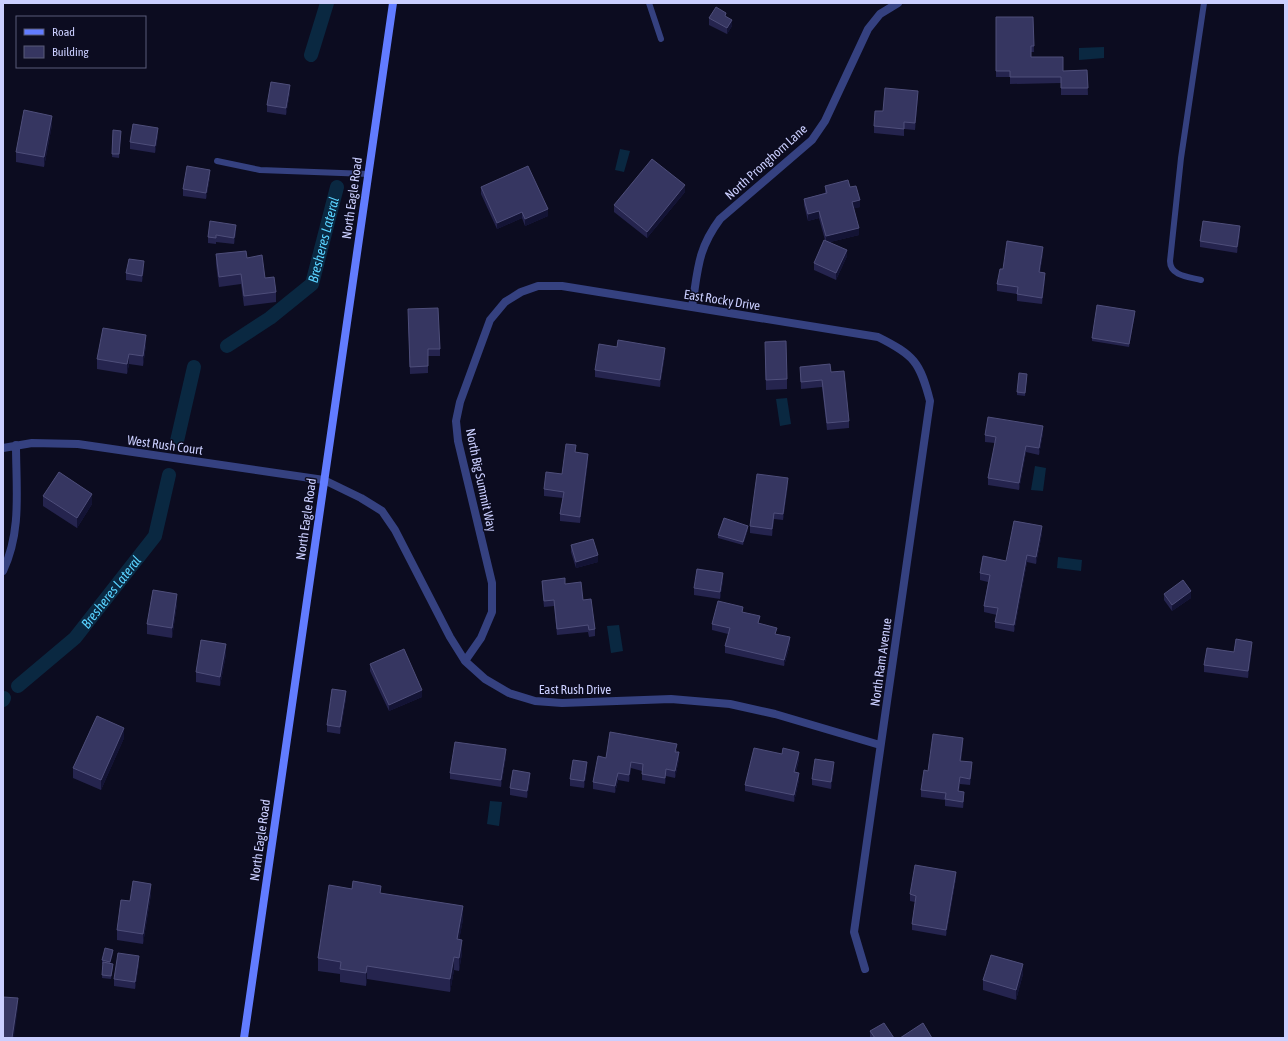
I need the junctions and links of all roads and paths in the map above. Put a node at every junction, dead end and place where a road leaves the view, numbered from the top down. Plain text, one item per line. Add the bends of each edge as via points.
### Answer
1 (392, 3) edge
2 (649, 3) edge
3 (898, 3) edge
4 (1204, 3) edge
5 (661, 39) dead end
6 (217, 161) dead end
7 (368, 174) junction
8 (1201, 280) dead end
9 (521, 292) joint
10 (692, 307) junction
11 (913, 360) joint
12 (16, 445) junction
13 (3, 448) edge
14 (324, 480) junction
15 (3, 570) edge
16 (465, 661) junction
17 (880, 746) junction
18 (865, 969) dead end
19 (244, 1038) edge

1 - 7 main road, North Eagle Road
2 - 5 lane
3 - 10 street, North Pronghorn Lane via 880,14 868,29 824,121 812,140 720,219 708,234 700,252
4 - 8 lane via 1181,158 1170,261 1170,267 1176,273
6 - 7 lane via 260,170
7 - 14 main road, North Eagle Road
9 - 10 street, East Rocky Drive via 538,286 562,286
9 - 16 street, North Big Summit Way via 506,302 490,320 460,402 456,421 458,441 492,582 492,612 481,638
10 - 11 street, East Rocky Drive via 878,337 902,349
11 - 17 street, North Ram Avenue via 923,375 930,401
12 - 13 street, West Rush Court
12 - 14 street, West Rush Court via 47,442 78,444
12 - 15 street via 16,529
14 - 16 street, East Rush Drive via 362,498 382,511 396,530 450,637
14 - 19 main road, North Eagle Road
16 - 17 street, East Rush Drive via 485,679 509,693 535,701 562,703 671,699 716,702 774,714
17 - 18 street, North Ram Avenue via 854,932

